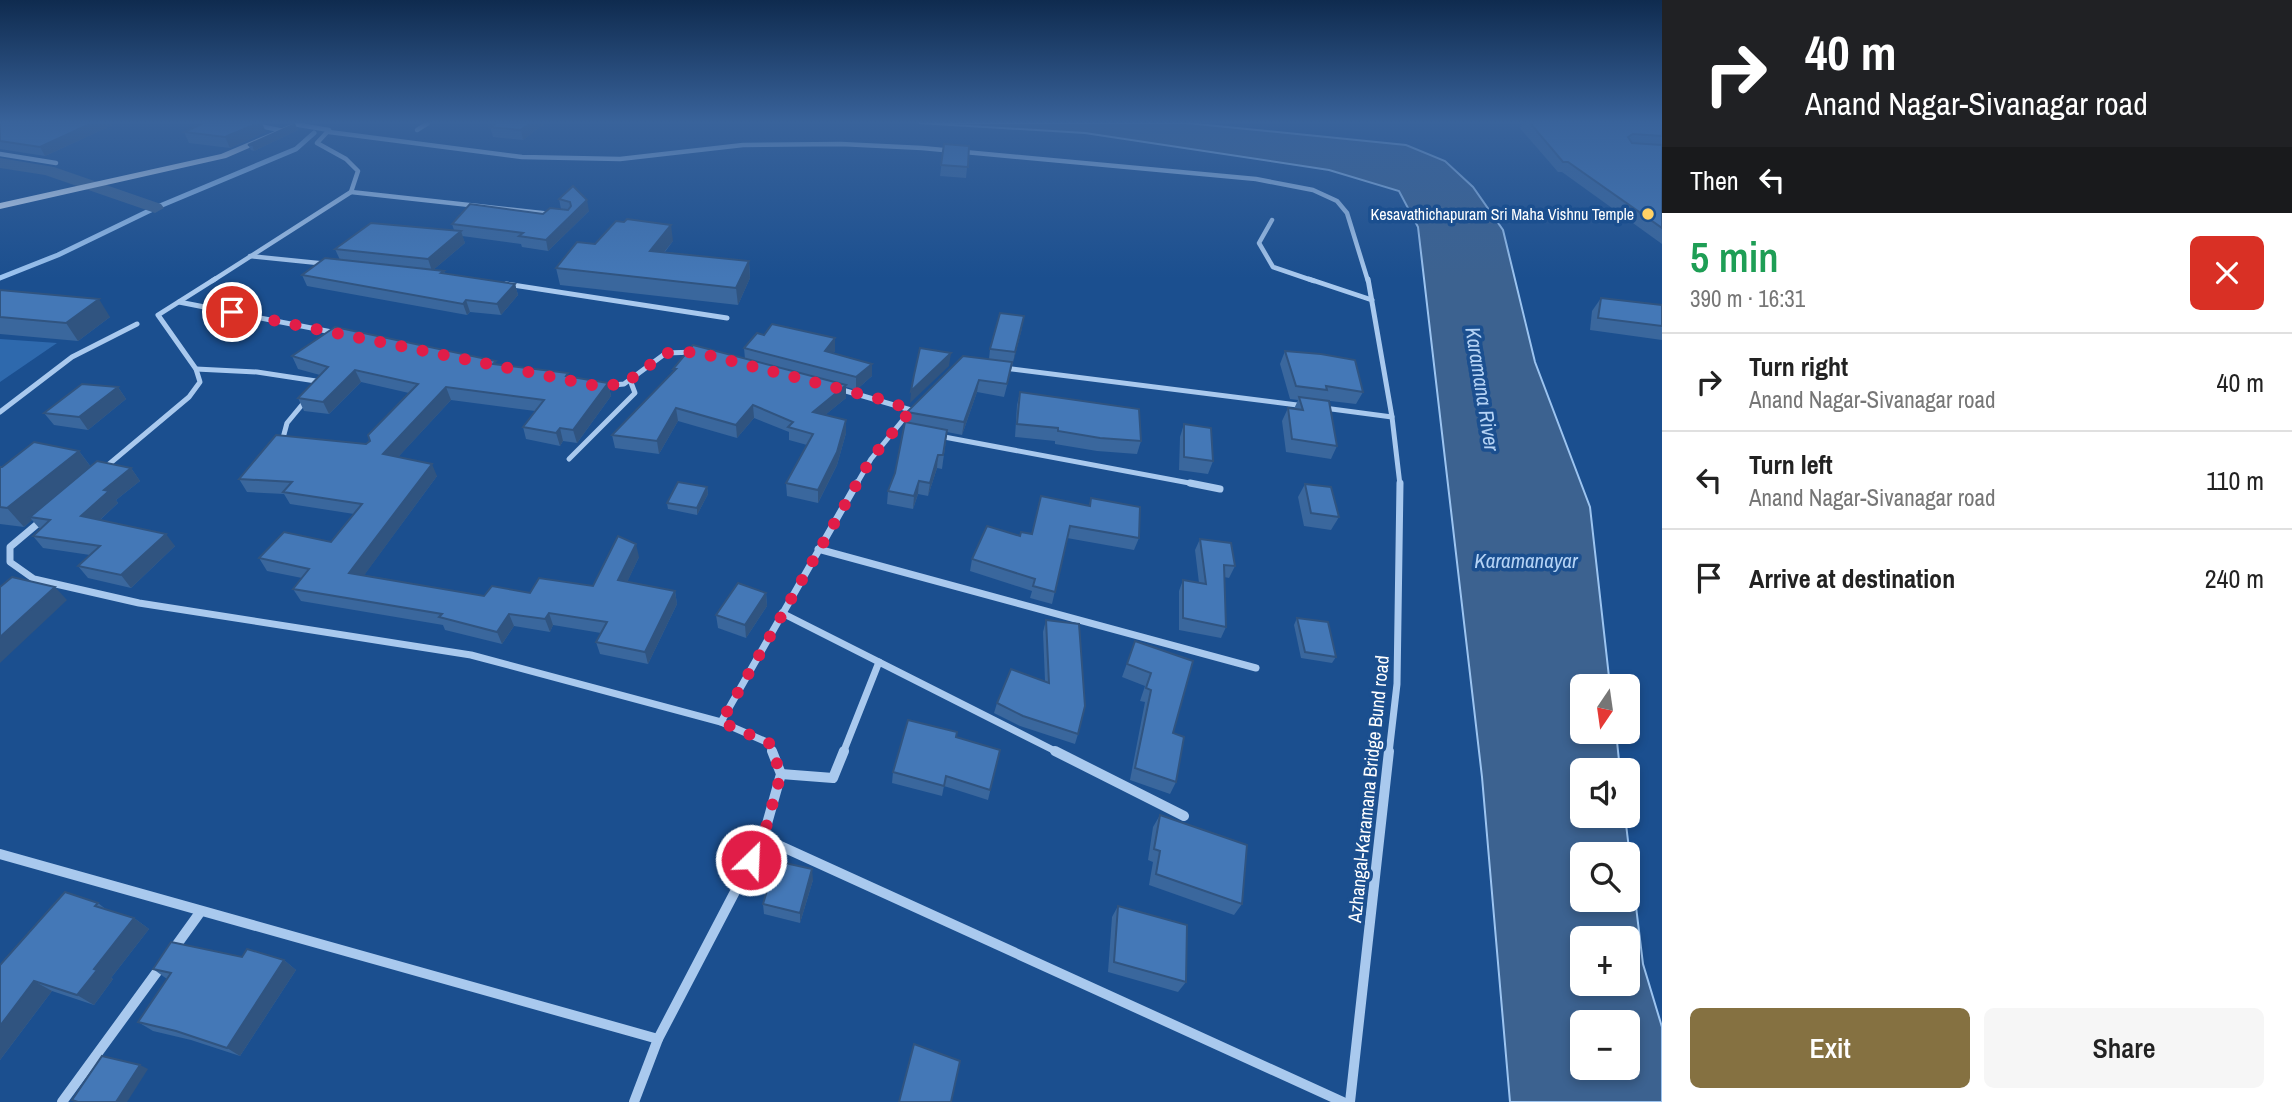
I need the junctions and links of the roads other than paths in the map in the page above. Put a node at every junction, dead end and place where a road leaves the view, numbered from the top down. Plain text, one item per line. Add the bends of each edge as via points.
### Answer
1 (138, 174) edge
2 (357, 174) edge
3 (1198, 174) edge
4 (351, 192) junction
5 (0, 206) edge
6 (555, 214) edge
7 (1272, 220) dead end
8 (250, 256) junction
9 (331, 264) edge
10 (495, 282) edge
11 (1372, 300) junction
12 (179, 302) junction
13 (727, 318) dead end
14 (137, 324) dead end
15 (341, 334) edge
16 (709, 355) edge
17 (1000, 368) edge
18 (196, 369) junction
19 (630, 380) junction
20 (826, 385) edge
21 (597, 386) edge
22 (921, 400) edge
23 (911, 410) junction
24 (0, 412) edge
25 (1392, 417) junction
26 (895, 428) junction
27 (908, 431) edge
28 (935, 436) edge
29 (295, 440) edge
30 (569, 459) dead end
31 (91, 479) edge
32 (1220, 489) dead end
33 (51, 513) edge
34 (818, 549) junction
35 (782, 613) junction
36 (879, 662) junction
37 (1256, 668) dead end
38 (721, 722) junction
39 (781, 774) junction
40 (1184, 817) dead end
41 (763, 838) junction
42 (0, 854) edge
43 (201, 911) junction
44 (658, 1039) junction
45 (62, 1102) edge
46 (634, 1102) edge
47 (1343, 1102) edge
48 (1350, 1102) edge

1 - 5 main road
2 - 4 street
3 - 11 street, Azhangal-Karamana Bridge Bund road via 1287,183 1337,201 1347,213
4 - 6 street
4 - 8 street
7 - 11 street via 1259,243 1273,267
8 - 9 street
8 - 12 street
10 - 13 street
11 - 25 street, Azhangal-Karamana Bridge Bund road
12 - 15 street
12 - 18 street via 158,315
14 - 24 street via 72,358
16 - 19 street via 666,353
17 - 25 street
18 - 29 street via 316,381 317,388 287,423 283,438
18 - 31 street via 200,382 189,397
19 - 21 street
19 - 30 street via 635,393
20 - 23 street
22 - 23 street
23 - 26 street
25 - 48 street, Azhangal-Karamana Bridge Bund road via 1401,493 1397,684
26 - 27 street
26 - 34 street via 871,459
28 - 32 street
33 - 38 street via 10,547 10,562 34,579 139,603 471,654
34 - 35 street
34 - 37 street
35 - 36 street
35 - 38 street
36 - 39 street via 833,778
36 - 40 street
38 - 39 street via 769,743
39 - 41 street
41 - 44 street
41 - 47 street
42 - 43 street
43 - 44 street
43 - 45 street
44 - 46 street

